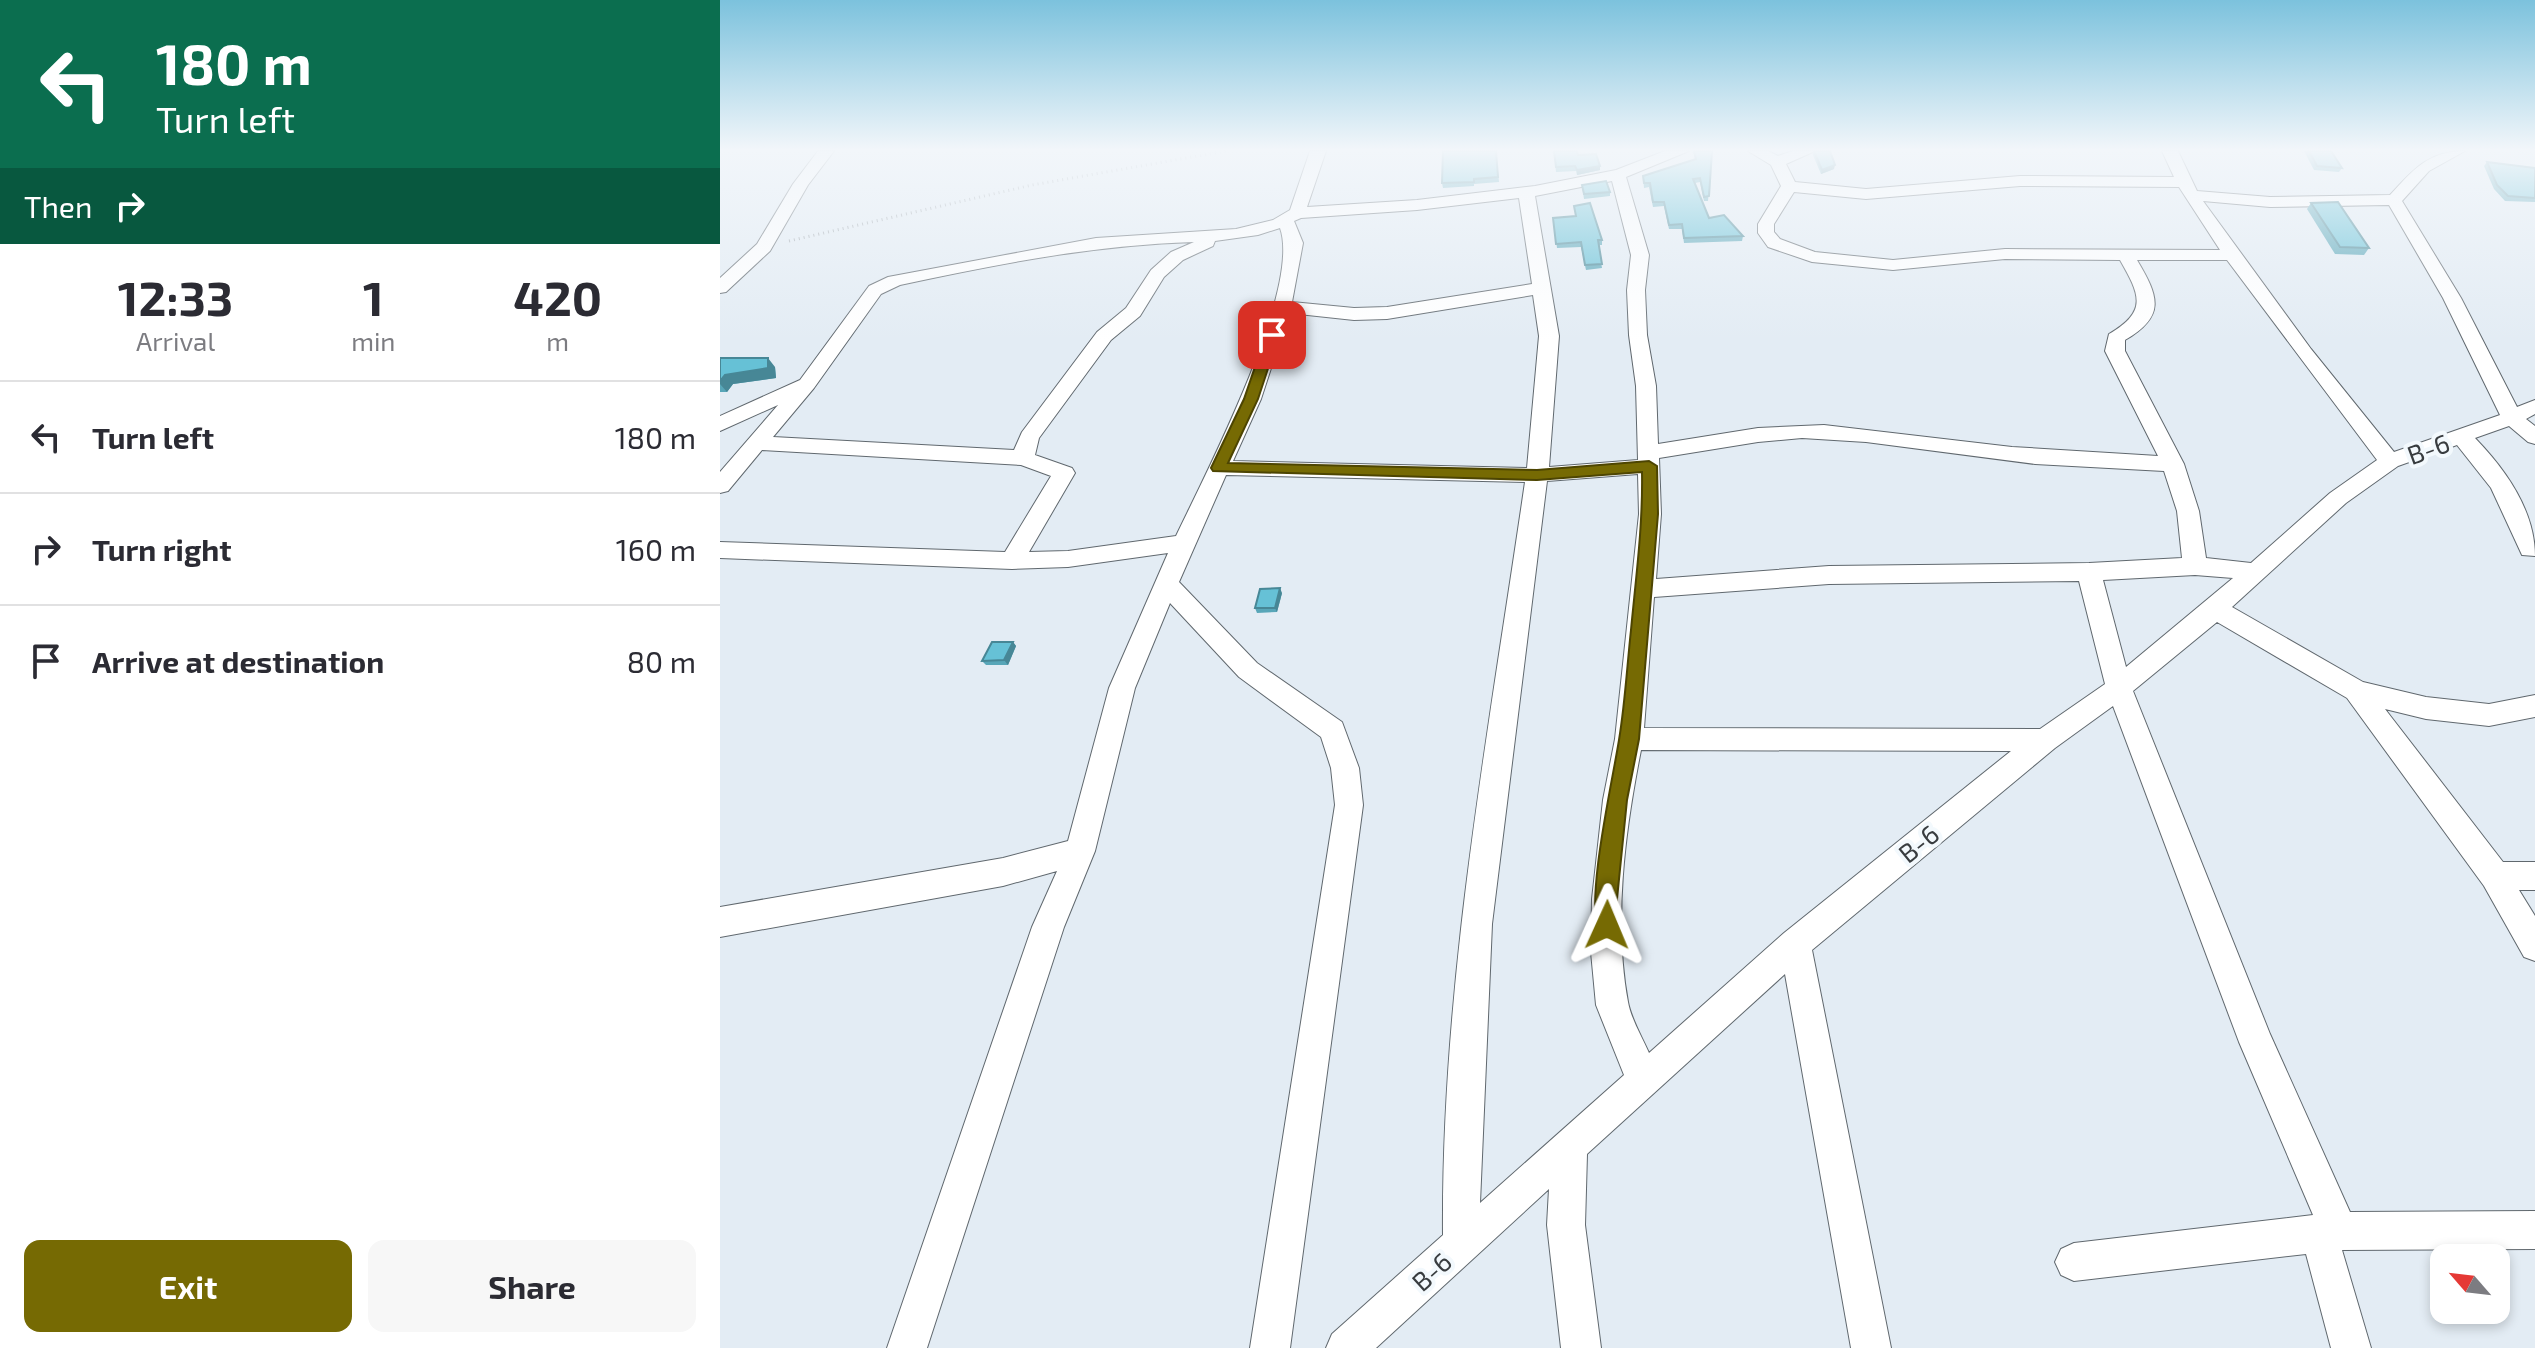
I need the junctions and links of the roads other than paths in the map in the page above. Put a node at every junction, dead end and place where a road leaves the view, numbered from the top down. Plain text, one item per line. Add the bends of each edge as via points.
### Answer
1 (783, 214) edge
2 (1293, 214) edge
3 (1329, 214) edge
4 (1530, 214) edge
5 (1629, 214) edge
6 (1772, 214) edge
7 (2204, 214) edge
8 (2402, 214) edge
9 (1292, 217) junction
10 (1226, 234) junction
11 (2125, 253) junction
12 (2231, 255) junction
13 (720, 288) edge
14 (1542, 288) junction
15 (1282, 307) junction
16 (807, 384) junction
17 (2535, 406) edge
18 (2512, 418) junction
19 (720, 424) edge
20 (2461, 436) junction
21 (2535, 437) edge
22 (758, 443) junction
23 (1023, 458) junction
24 (1649, 460) junction
25 (2390, 461) junction
26 (2173, 464) junction
27 (1218, 468) junction
28 (1537, 475) junction
29 (720, 486) edge
30 (1184, 543) junction
31 (2530, 549) dead end
32 (720, 550) edge
33 (1012, 561) junction
34 (2195, 566) junction
35 (2089, 572) junction
36 (2256, 572) junction
37 (1166, 583) junction
38 (1643, 589) junction
39 (2215, 609) junction
40 (2119, 688) junction
41 (2356, 691) junction
42 (2535, 706) edge
43 (1629, 739) junction
44 (2045, 740) junction
45 (1080, 851) junction
46 (2495, 876) junction
47 (2535, 876) edge
48 (720, 922) edge
49 (1795, 944) junction
50 (2535, 946) edge
51 (1643, 1080) junction
52 (1570, 1145) junction
53 (2535, 1230) edge
54 (2329, 1232) junction
55 (1462, 1244) junction
56 (2074, 1262) dead end
57 (907, 1348) edge
58 (1270, 1348) edge
59 (1346, 1348) edge
60 (1581, 1348) edge
61 (1871, 1348) edge
62 (2351, 1348) edge

1 - 13 street via 764,247
2 - 9 street
3 - 9 street
4 - 14 street
5 - 24 street via 1640,255 1636,290
6 - 11 street via 1766,233 1774,243 1812,257 1893,265 2005,254
7 - 12 street
8 - 18 street
9 - 10 street
9 - 15 street via 1294,243
10 - 16 street via 1125,239 894,281 875,290
10 - 23 street via 1177,256 1157,274 1133,312 1104,336 1050,406 1029,437
11 - 12 street
11 - 26 street via 2147,306 2142,320 2116,338 2115,351
12 - 25 street
14 - 15 street via 1387,313
14 - 28 street via 1549,336
15 - 27 street via 1251,399
16 - 19 street
16 - 22 street
17 - 18 street, B-6
18 - 20 street, B-6
18 - 21 street
20 - 25 street, B-6
20 - 31 street via 2489,464 2505,490
22 - 23 street
22 - 29 street
23 - 33 street via 1064,473
24 - 26 street via 1770,434 1822,432 2014,454
24 - 28 street
24 - 38 street
25 - 36 street, B-6 via 2338,498
26 - 34 street via 2188,511
27 - 28 street
27 - 30 street
28 - 55 street via 1476,924
30 - 33 street
30 - 37 street
32 - 33 street
34 - 35 street
34 - 36 street
35 - 38 street via 1829,575
35 - 40 street
36 - 39 street, B-6
37 - 45 street via 1122,688
37 - 58 street via 1248,670 1332,730 1345,768 1349,805
38 - 43 street
39 - 40 street, B-6
39 - 41 street
40 - 44 street, B-6
40 - 54 street
41 - 42 street via 2426,708 2489,715
41 - 46 street
43 - 44 street
43 - 51 street via 1617,800 1607,952 1612,1005
44 - 49 street, B-6
45 - 48 street via 1003,872
45 - 57 street via 1048,927
46 - 47 street
46 - 50 street
49 - 51 street, B-6
49 - 61 street
51 - 52 street, B-6
52 - 55 street, B-6
52 - 60 street via 1566,1225
53 - 54 street
54 - 56 street
54 - 62 street
55 - 59 street, B-6

